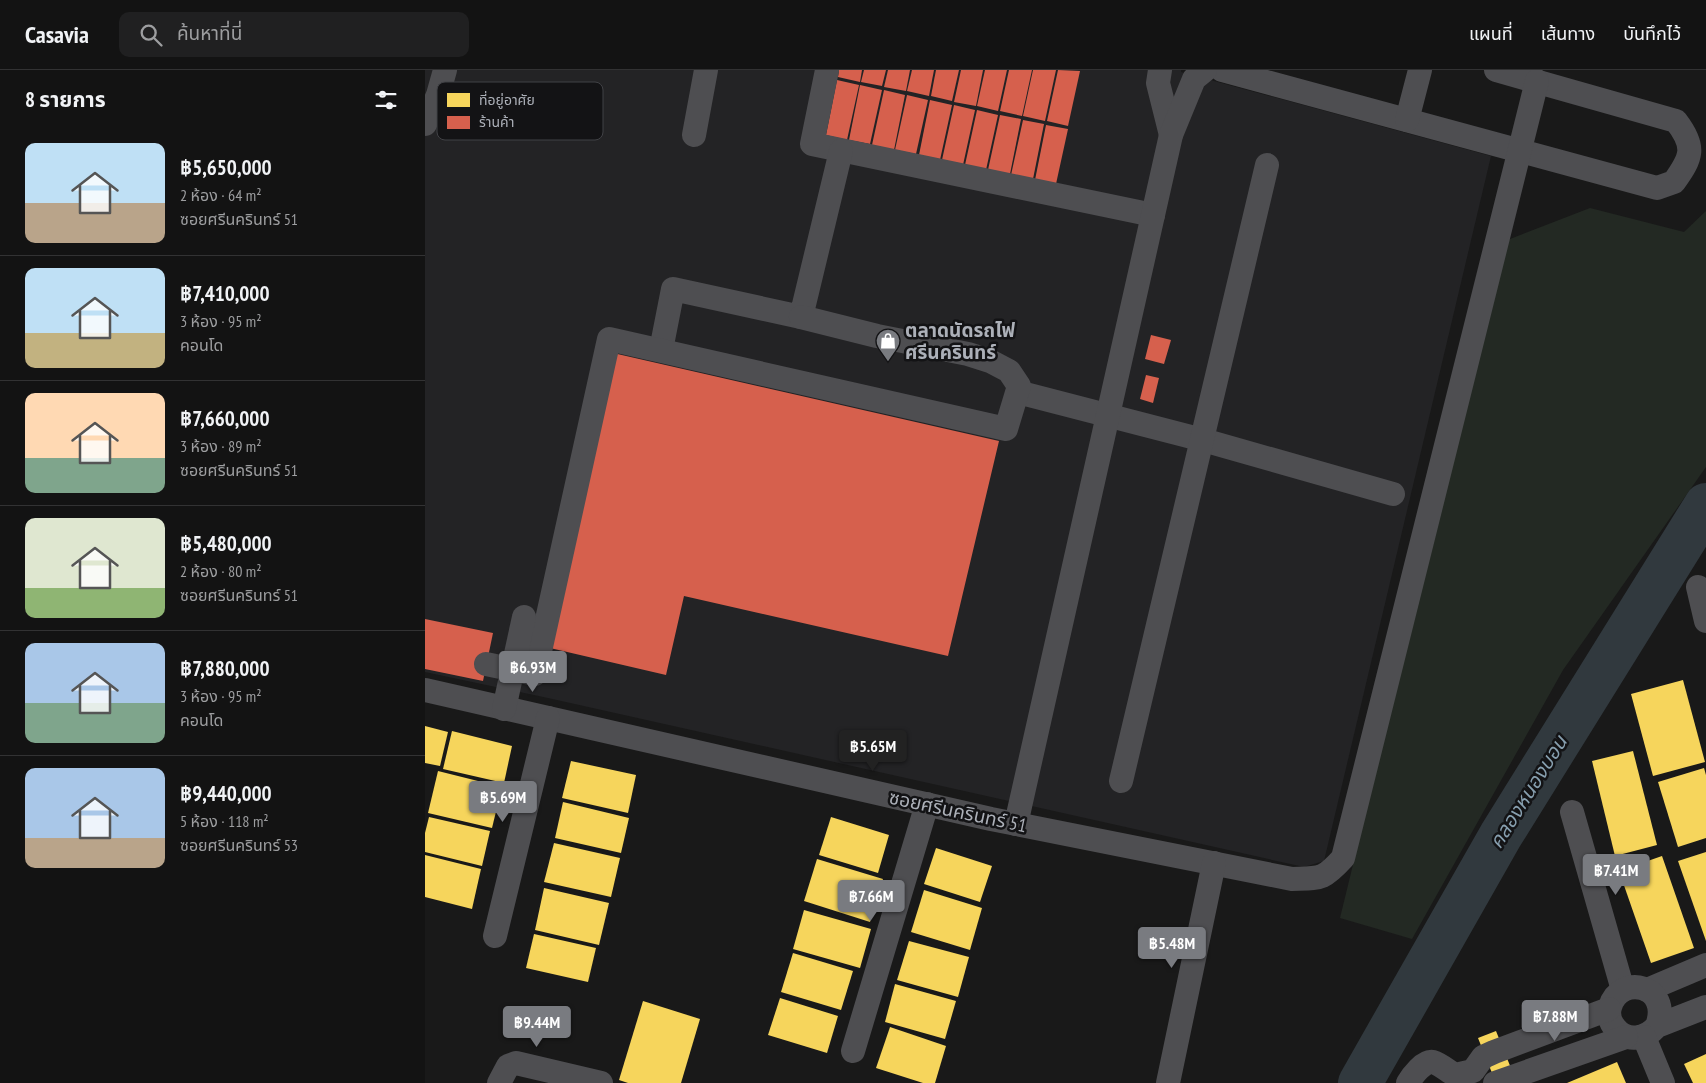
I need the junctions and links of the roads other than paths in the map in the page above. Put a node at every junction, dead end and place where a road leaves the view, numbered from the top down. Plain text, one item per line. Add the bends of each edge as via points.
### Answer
1 (706, 70) edge
2 (827, 70) edge
3 (1160, 70) edge
4 (1205, 70) edge
5 (1222, 70) edge
6 (1420, 70) edge
7 (1495, 70) edge
8 (1537, 81) junction
9 (437, 96) edge
10 (1407, 120) junction
11 (425, 124) edge
12 (695, 135) dead end
13 (1171, 135) junction
14 (841, 151) junction
15 (1520, 152) junction
16 (1267, 165) dead end
17 (1706, 167) edge
18 (1682, 172) junction
19 (1153, 216) junction
20 (801, 317) junction
21 (661, 350) junction
22 (1018, 392) junction
23 (1107, 415) junction
24 (1203, 440) junction
25 (1393, 494) dead end
26 (1698, 587) dead end
27 (524, 617) dead end
28 (1706, 621) edge
29 (486, 664) dead end
30 (513, 669) junction
31 (425, 690) edge
32 (504, 709) junction
33 (548, 718) junction
34 (1121, 781) dead end
35 (927, 804) junction
36 (1572, 812) dead end
37 (1015, 824) junction
38 (1214, 864) junction
39 (495, 936) dead end
40 (1706, 966) edge
41 (1623, 990) junction
42 (1647, 990) junction
43 (1706, 1007) edge
44 (1609, 1009) junction
45 (1642, 1033) junction
46 (853, 1050) dead end
47 (1487, 1079) edge
48 (499, 1083) edge
49 (601, 1083) edge
50 (1168, 1083) edge
51 (1408, 1083) edge
52 (1663, 1083) edge

1 - 12 street
2 - 14 street via 812,144
3 - 13 street via 1158,83
4 - 13 street via 1194,79
5 - 10 street
6 - 10 street
7 - 8 street
8 - 15 street
8 - 18 street via 1676,122 1687,136 1690,156
9 - 11 street
10 - 15 street
13 - 19 street
14 - 19 street
14 - 20 street
15 - 18 street via 1657,188 1674,182
15 - 38 street, ซอยศรีนครินทร์ 51 via 1343,858 1319,878 1292,879
16 - 24 street
17 - 18 street
19 - 23 street
20 - 21 street via 673,289
20 - 22 street via 991,360 1009,372 1019,386
21 - 22 street via 1006,429
21 - 30 street via 609,339 535,674
22 - 23 street
23 - 24 street
23 - 37 street
24 - 25 street
24 - 34 street
26 - 28 street
27 - 30 street
29 - 30 street
30 - 32 street
31 - 32 street, ซอยศรีนครินทร์ 51
32 - 33 street, ซอยศรีนครินทร์ 51
33 - 35 street, ซอยศรีนครินทร์ 51
33 - 39 street
35 - 37 street, ซอยศรีนครินทร์ 51
35 - 46 street
36 - 41 street
37 - 38 street, ซอยศรีนครินทร์ 51
38 - 50 street
40 - 42 street
41 - 42 street via 1639,987
41 - 44 street
42 - 45 street via 1658,1001 1660,1018
43 - 45 street
44 - 45 street via 1609,1017 1618,1032
44 - 47 street via 1483,1057
45 - 47 street
45 - 52 street
47 - 51 street via 1455,1075 1430,1062
48 - 49 street via 508,1066 516,1063

